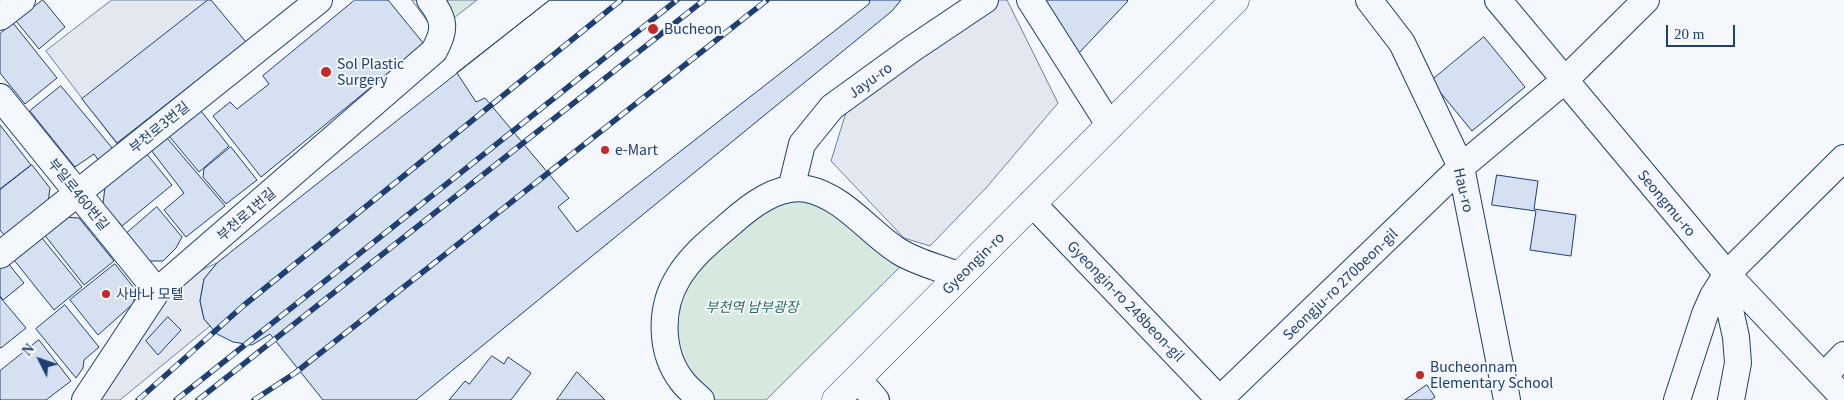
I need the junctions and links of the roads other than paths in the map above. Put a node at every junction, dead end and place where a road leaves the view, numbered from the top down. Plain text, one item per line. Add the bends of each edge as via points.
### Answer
1 (22, 0) edge
2 (319, 0) edge
3 (430, 0) edge
4 (985, 0) edge
5 (1030, 0) edge
6 (1235, 0) edge
7 (1369, 0) edge
8 (1498, 0) edge
9 (1646, 0) edge
10 (0, 18) edge
11 (1565, 80) junction
12 (0, 98) edge
13 (1110, 126) junction
14 (1844, 158) edge
15 (1460, 167) junction
16 (791, 189) junction
17 (78, 192) junction
18 (1032, 203) junction
19 (0, 254) edge
20 (1727, 274) junction
21 (960, 276) junction
22 (157, 290) junction
23 (1844, 356) edge
24 (1824, 376) junction
25 (858, 378) junction
26 (1844, 398) edge
27 (85, 400) edge
28 (701, 400) edge
29 (836, 400) edge
30 (876, 400) edge
31 (1219, 400) edge
32 (1507, 400) edge
33 (1676, 400) edge
34 (1731, 400) edge

1 - 10 street
2 - 17 street, 부천로3번길
3 - 22 street, 부천로1번길 via 440,14 443,32 434,50
4 - 16 street, Jayu-ro via 832,107 802,144
5 - 13 street
6 - 13 main road, Gyeongin-ro
7 - 15 street, Hau-ro via 1402,43
8 - 11 street, Seongmu-ro
9 - 11 street, Seongju-ro 270beon-gil
11 - 15 street, Seongju-ro 270beon-gil
11 - 20 street, Seongmu-ro
12 - 17 street, 부일로460번길
13 - 18 main road, Gyeongin-ro
14 - 20 street
15 - 31 street, Seongju-ro 270beon-gil
15 - 32 street, Hau-ro
16 - 21 street via 806,189 828,196 900,252
16 - 28 street via 765,197 750,207 696,254 677,279 666,308 664,334 674,367 682,381
17 - 19 street, 부천로3번길
17 - 22 street, 부일로460번길
18 - 21 main road, Gyeongin-ro
18 - 31 street, Gyeongin-ro 248beon-gil
20 - 24 street, Seongmu-ro
20 - 33 street via 1704,314
20 - 34 street via 1738,363
21 - 25 main road, Gyeongin-ro
22 - 27 street, 부천로1번길
23 - 24 street
24 - 26 street, Seongmu-ro
25 - 29 main road, Gyeongin-ro
25 - 30 street

